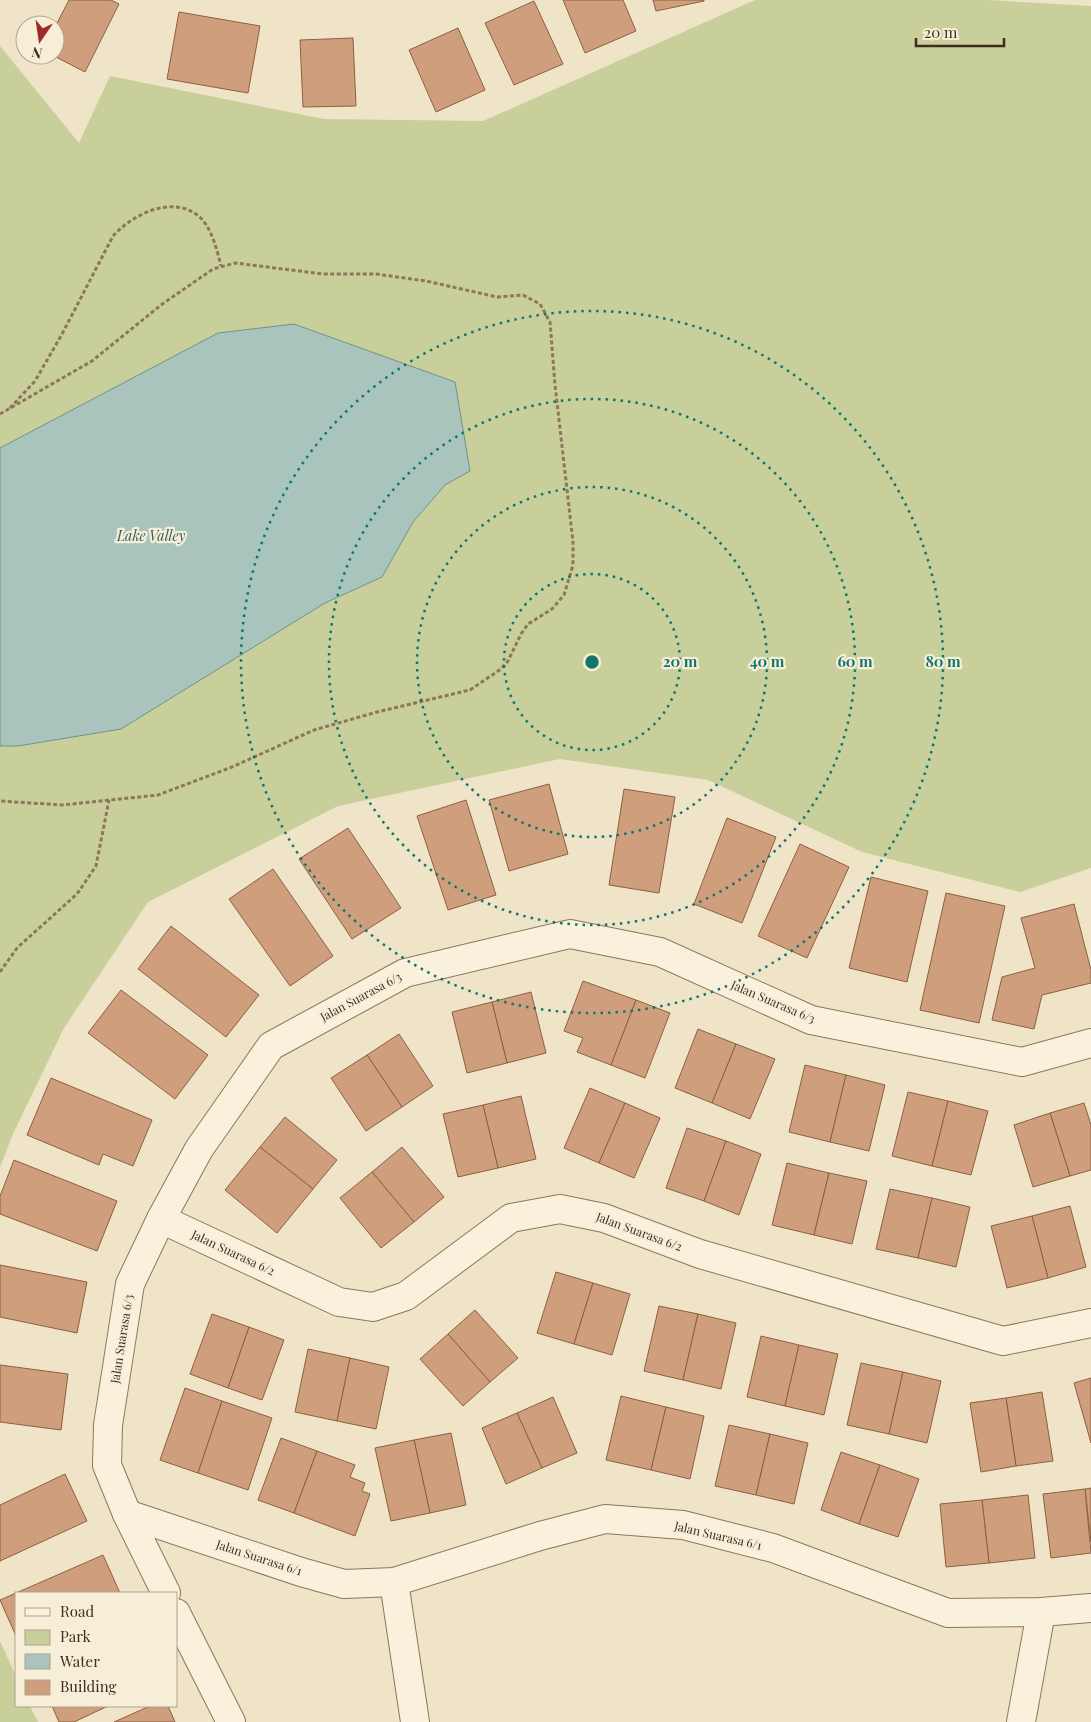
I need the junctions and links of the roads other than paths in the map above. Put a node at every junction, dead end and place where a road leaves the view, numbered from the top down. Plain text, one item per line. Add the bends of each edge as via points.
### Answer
1 (1091, 1043) edge
2 (161, 1219) junction
3 (1091, 1323) edge
4 (127, 1514) junction
5 (394, 1582) junction
6 (166, 1592) edge
7 (1091, 1608) edge
8 (1040, 1612) junction
9 (178, 1617) edge
10 (230, 1722) edge
11 (415, 1722) edge
12 (1021, 1722) edge

1 - 2 street, Jalan Suarasa 6/3 via 1022,1062 811,1020 660,952 570,934 405,973 271,1046 199,1148
2 - 3 street, Jalan Suarasa 6/2 via 339,1302 373,1307 406,1296 510,1218 560,1208 604,1218 700,1254 1003,1341
2 - 4 street, Jalan Suarasa 6/3 via 130,1284 108,1425 107,1465
4 - 5 street, Jalan Suarasa 6/1 via 344,1584
4 - 6 street, Jalan Suarasa 6/3
5 - 8 street, Jalan Suarasa 6/1 via 605,1519 683,1526 773,1548 948,1613
5 - 11 street
7 - 8 street, Jalan Suarasa 6/1
8 - 12 street
9 - 10 street

